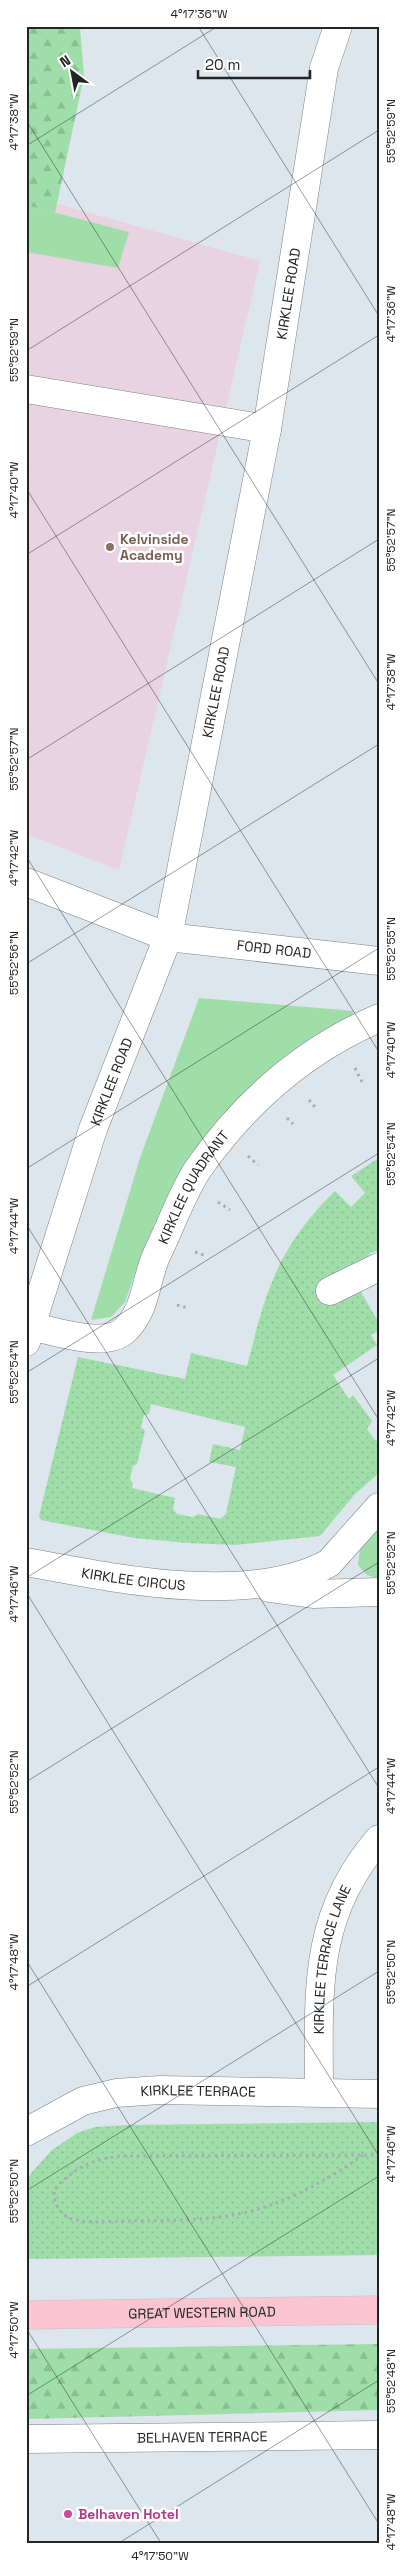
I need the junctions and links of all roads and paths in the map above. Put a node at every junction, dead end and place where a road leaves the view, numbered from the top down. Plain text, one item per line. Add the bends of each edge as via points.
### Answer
1 (338, 26) edge
2 (26, 389) edge
3 (267, 429) junction
4 (26, 882) edge
5 (168, 937) junction
6 (379, 961) edge
7 (379, 1018) edge
8 (379, 1267) edge
9 (330, 1291) dead end
10 (28, 1334) edge
11 (379, 1507) edge
12 (26, 1562) edge
13 (242, 1585) junction
14 (379, 1592) edge
15 (379, 1839) edge
16 (319, 2092) junction
17 (379, 2094) edge
18 (26, 2132) edge
19 (363, 2155) junction
20 (379, 2155) edge
21 (379, 2310) edge
22 (26, 2315) edge
23 (379, 2435) edge
24 (26, 2439) edge

1 - 3 street, KIRKLEE ROAD via 324,68
2 - 3 street
3 - 5 street, KIRKLEE ROAD
4 - 5 street, FORD ROAD
5 - 6 street, FORD ROAD
5 - 10 street, KIRKLEE ROAD via 93,1129
7 - 10 street, KIRKLEE QUADRANT via 306,1057 247,1107 197,1170 153,1263 142,1308 124,1331 102,1339
8 - 9 street
11 - 13 street, KIRKLEE CIRCUS via 337,1556 324,1566 291,1577
12 - 13 street, KIRKLEE CIRCUS via 115,1578 186,1585
13 - 14 street, KIRKLEE CIRCUS via 313,1594
15 - 16 street, KIRKLEE TERRACE LANE via 345,1886 329,1929 318,1992
16 - 17 street, KIRKLEE TERRACE
16 - 18 street, KIRKLEE TERRACE via 160,2090 116,2093 83,2101
19 - 19 path via 120,2156 98,2159 62,2180 54,2190 54,2202 67,2216 87,2220 211,2218 255,2210 298,2194
19 - 20 path
21 - 22 main road, GREAT WESTERN ROAD
23 - 24 street, BELHAVEN TERRACE

